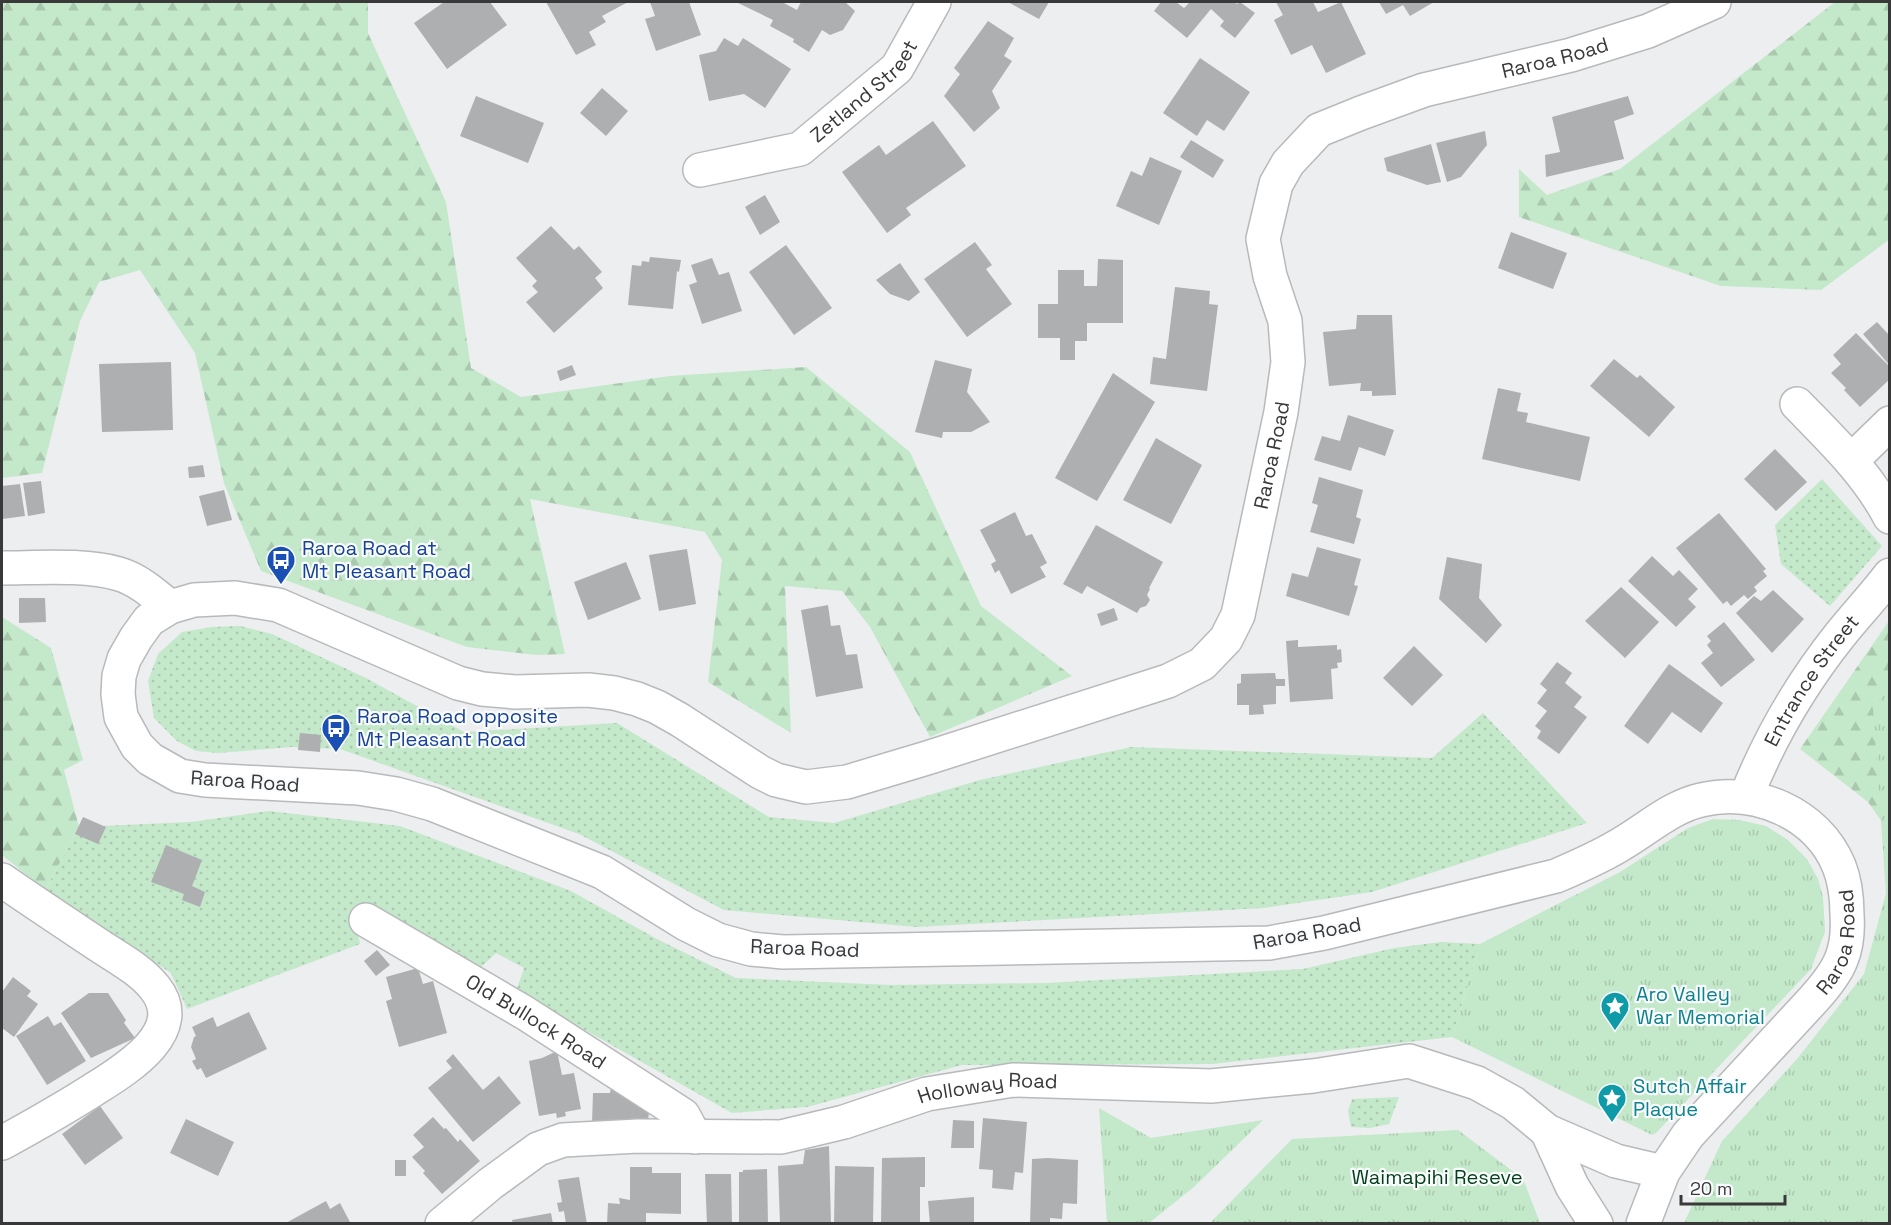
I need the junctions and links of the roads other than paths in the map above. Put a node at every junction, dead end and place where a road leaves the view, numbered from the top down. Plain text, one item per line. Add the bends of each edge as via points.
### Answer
1 (934, 2) edge
2 (1714, 2) edge
3 (700, 170) dead end
4 (1797, 404) dead end
5 (1890, 423) edge
6 (1851, 461) junction
7 (1890, 517) edge
8 (2, 568) edge
9 (1890, 575) edge
10 (170, 607) junction
11 (1746, 797) junction
12 (2, 880) edge
13 (366, 920) dead end
14 (1547, 1131) junction
15 (695, 1137) junction
16 (2, 1143) edge
17 (1663, 1172) junction
18 (442, 1224) edge
19 (1596, 1224) edge
20 (1643, 1224) edge

1 - 3 main road, Zetland Street via 897,68 800,148
2 - 10 main road, Raroa Road via 1648,31 1571,55 1424,90 1361,113 1320,130 1288,164 1276,184 1263,239 1285,321 1288,362 1238,615 1226,639 1202,664 1168,681 847,782 806,787 768,776 657,707 637,699 588,690 515,692 466,685 278,605 235,598 194,600
4 - 6 main road
5 - 6 main road
6 - 7 main road via 1878,494
8 - 10 main road via 120,574 143,585
9 - 11 main road, Entrance Street via 1840,636 1788,710 1762,756
10 - 11 main road, Raroa Road via 149,620 136,638 124,659 118,694 121,717 138,746 163,768 180,776 205,780 358,788 432,804 602,872 686,924 718,940 751,949 1269,943 1556,876 1590,862 1676,810 1702,800
11 - 17 main road, Raroa Road via 1793,813 1827,846 1845,886 1848,933 1841,960 1827,984 1688,1135
12 - 16 main road via 130,966 155,988 164,1007 160,1032 135,1063
13 - 15 main road, Old Bullock Road via 525,1013 683,1115
14 - 15 main road, Holloway Road via 1513,1103 1477,1083 1409,1060 1313,1076 1211,1086 1013,1080 927,1094 844,1122 781,1137
14 - 17 main road, Holloway Road via 1616,1161
14 - 19 main road, Holloway Road via 1572,1186
15 - 18 main road, Holloway Road via 563,1140 538,1149
17 - 20 main road, Raroa Road

